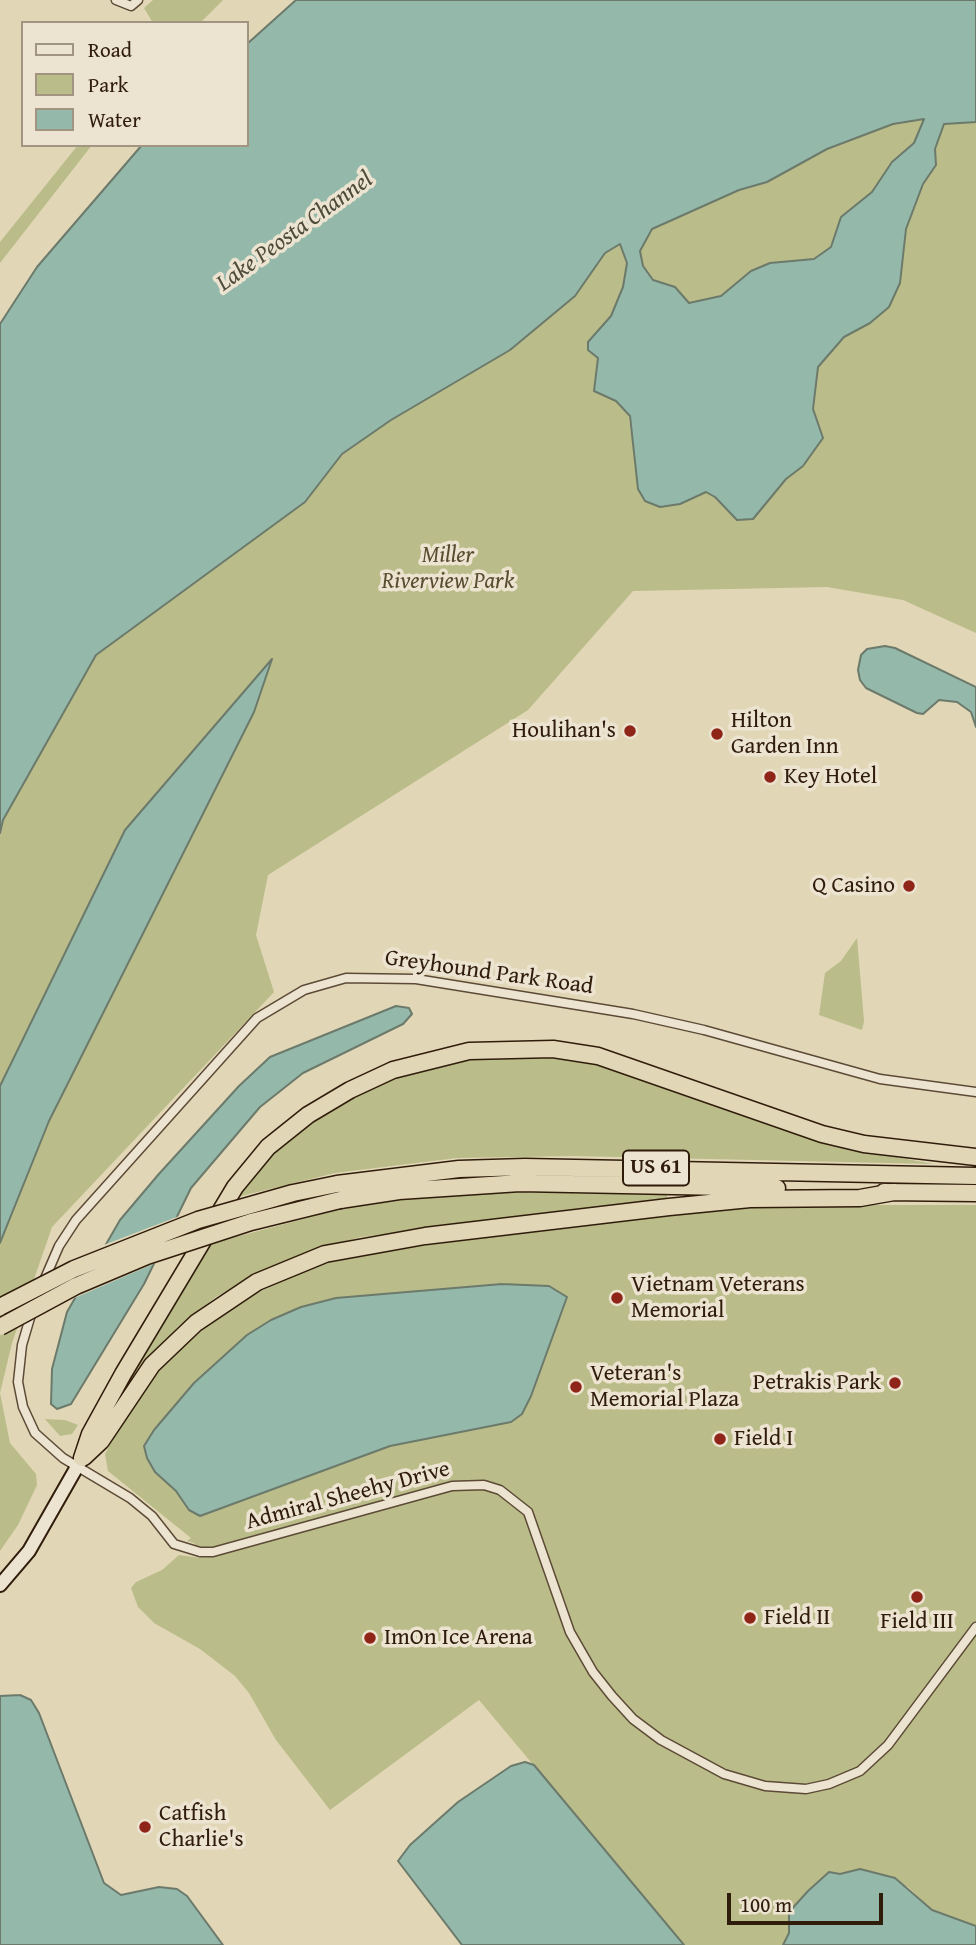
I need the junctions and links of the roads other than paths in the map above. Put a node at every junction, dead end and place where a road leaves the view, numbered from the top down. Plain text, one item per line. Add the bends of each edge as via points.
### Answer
1 (116, 0) edge
2 (134, 3) edge
3 (976, 1091) edge
4 (976, 1157) edge
5 (976, 1176) edge
6 (338, 1192) junction
7 (894, 1192) junction
8 (976, 1193) edge
9 (0, 1307) edge
10 (0, 1327) edge
11 (80, 1463) junction
12 (0, 1585) edge
13 (976, 1627) edge

1 - 2 street
3 - 11 street, Greyhound Park Road via 880,1079 633,1014 416,979 356,977 304,990 271,1008 238,1038 101,1191 59,1246 28,1324 18,1382 35,1433 52,1450
4 - 11 highway via 864,1144 822,1134 598,1056 564,1051 469,1051 393,1070 309,1115 268,1147 235,1187 123,1374 90,1434
5 - 6 highway, US 61 via 525,1167 446,1170
6 - 7 highway, US 61 via 520,1183
6 - 9 highway, US 61, bridge via 293,1193 198,1220 74,1269
6 - 10 highway, US 61, bridge via 147,1256 76,1286
7 - 8 highway, US 61
7 - 11 highway via 860,1198 679,1205 425,1236 325,1254 257,1282 196,1323 152,1365 101,1441
11 - 12 main road via 29,1551
11 - 13 street, Admiral Sheehy Drive via 136,1502 174,1544 200,1552 219,1551 452,1486 475,1484 500,1490 528,1512 570,1632 593,1672 622,1708 684,1755 765,1786 819,1787 860,1771 888,1745

